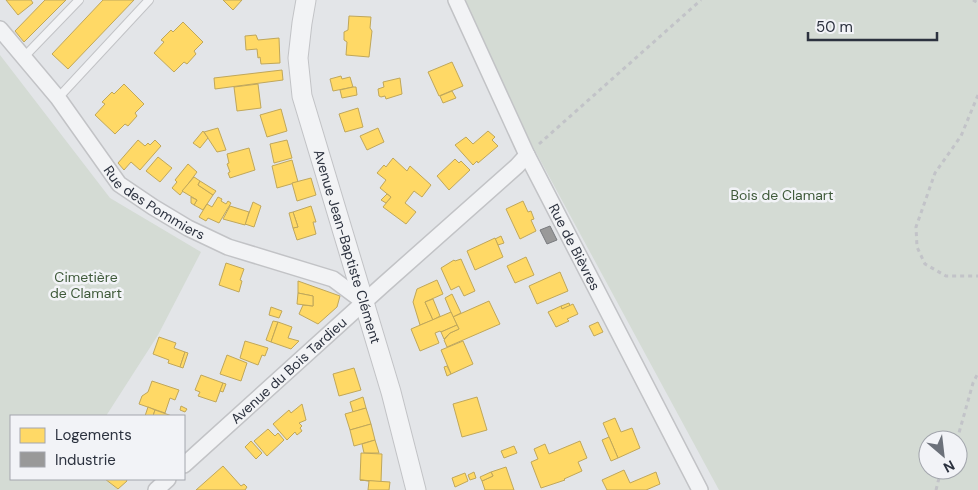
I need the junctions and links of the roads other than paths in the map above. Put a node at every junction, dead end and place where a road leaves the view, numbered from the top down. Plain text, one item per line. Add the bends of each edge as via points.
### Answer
1 (79, 0) edge
2 (148, 0) edge
3 (306, 0) edge
4 (456, 0) edge
5 (0, 30) edge
6 (23, 58) junction
7 (58, 98) junction
8 (528, 155) junction
9 (364, 302) junction
10 (185, 464) edge
11 (167, 480) edge
12 (156, 490) edge
13 (416, 490) edge
14 (700, 490) edge

1 - 6 lane
2 - 7 lane
3 - 9 street, Avenue Jean-Baptiste Clément via 298,58 302,96
4 - 8 street, Rue de Bièvres
5 - 6 street, Rue des Pommiers
6 - 7 street, Rue des Pommiers
7 - 9 street, Rue des Pommiers via 119,184 153,208 228,247 333,279
8 - 9 street, Avenue du Bois Tardieu
8 - 14 street, Rue de Bièvres
9 - 10 street, Avenue du Bois Tardieu
9 - 13 street, Avenue Jean-Baptiste Clément
11 - 12 street

